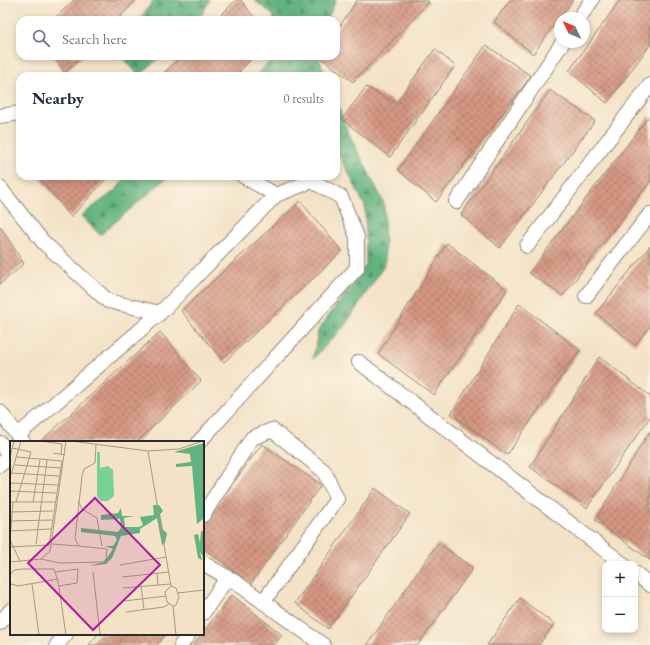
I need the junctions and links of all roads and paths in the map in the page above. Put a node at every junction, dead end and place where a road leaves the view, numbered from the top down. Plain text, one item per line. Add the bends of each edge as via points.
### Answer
1 (592, 0) edge
2 (583, 12) edge
3 (559, 48) edge
4 (650, 85) edge
5 (16, 114) edge
6 (0, 116) edge
7 (252, 180) edge
8 (0, 188) edge
9 (276, 195) junction
10 (456, 202) dead end
11 (650, 214) edge
12 (527, 246) dead end
13 (586, 296) dead end
14 (160, 312) junction
15 (359, 362) dead end
16 (0, 412) edge
17 (20, 439) edge
18 (200, 441) edge
19 (0, 443) edge
20 (0, 465) edge
21 (204, 513) edge
22 (619, 561) edge
23 (204, 564) edge
24 (638, 575) edge
25 (227, 578) junction
26 (650, 584) edge
27 (263, 602) junction
28 (10, 611) edge
29 (204, 612) edge
30 (0, 623) edge
31 (65, 635) edge
32 (187, 635) edge
33 (57, 645) edge
34 (181, 645) edge
35 (323, 645) edge

1 - 2 street
3 - 10 street
4 - 12 street
5 - 6 street
7 - 9 street
8 - 14 street via 44,243 108,301
9 - 14 street
9 - 18 street via 312,181 340,197 357,237 357,268
11 - 13 street
14 - 17 street
15 - 22 street
16 - 17 street
19 - 20 street via 10,456
21 - 27 street via 252,438 272,430 324,471 337,499
23 - 25 street
24 - 26 street
25 - 27 street
25 - 29 street
27 - 35 street
28 - 30 street
31 - 33 street
32 - 34 street

